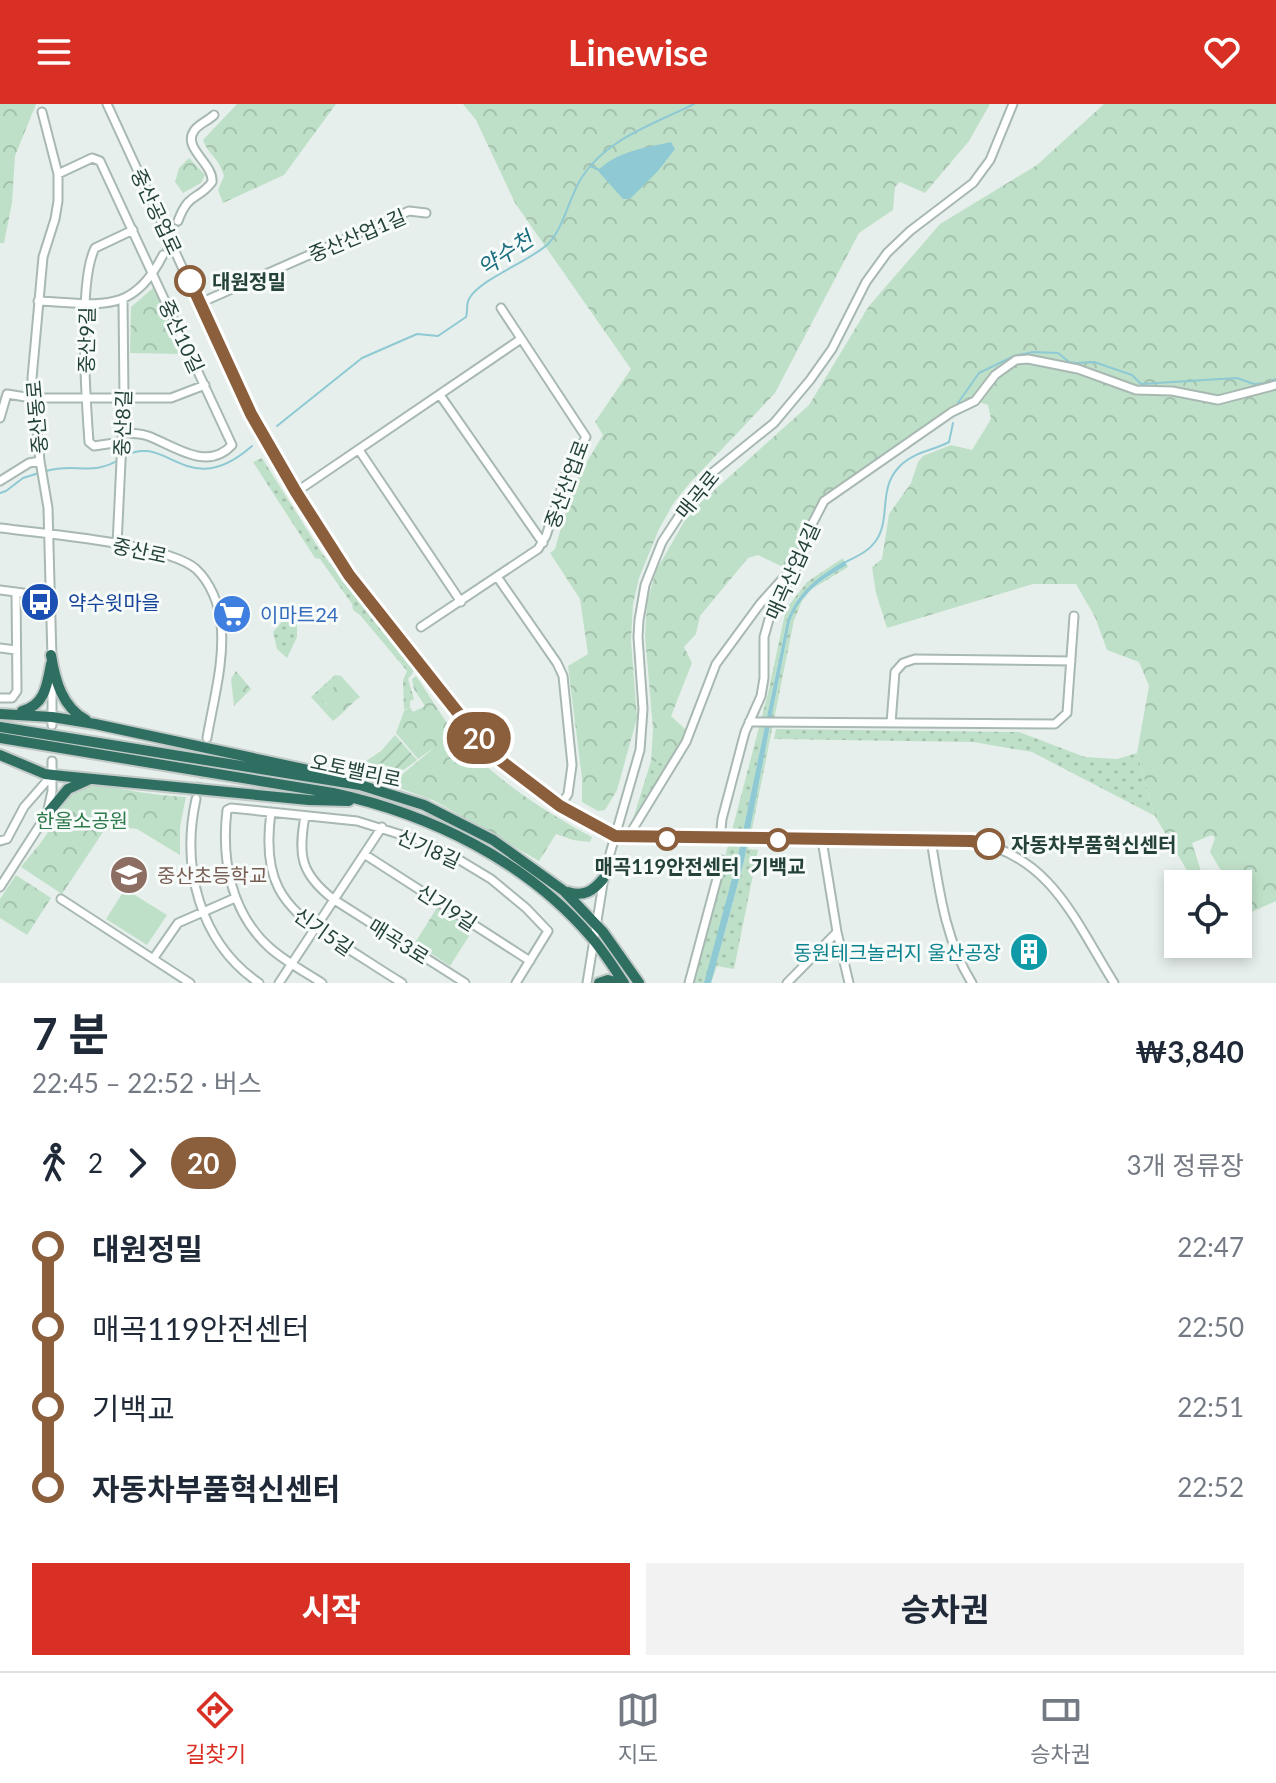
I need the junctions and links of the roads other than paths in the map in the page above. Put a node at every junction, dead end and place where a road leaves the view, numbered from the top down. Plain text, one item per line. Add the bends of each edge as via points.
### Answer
1 (107, 104) edge
2 (1013, 104) edge
3 (42, 112) dead end
4 (214, 115) dead end
5 (58, 174) junction
6 (426, 213) dead end
7 (178, 221) tunnel mouth
8 (133, 230) junction
9 (163, 255) tunnel mouth
10 (153, 275) junction
11 (38, 301) junction
12 (123, 301) junction
13 (86, 302) junction
14 (200, 303) junction
15 (501, 308) dead end
16 (521, 339) junction
17 (205, 385) junction
18 (1276, 385) edge
19 (440, 395) junction
20 (32, 398) junction
21 (86, 398) junction
22 (124, 398) junction
23 (0, 418) edge
24 (122, 437) junction
25 (359, 450) junction
26 (40, 461) junction
27 (0, 481) edge
28 (296, 492) junction
29 (0, 528) edge
30 (50, 534) junction
31 (543, 543) junction
32 (117, 545) junction
33 (800, 561) junction
34 (498, 578) junction
35 (0, 590) edge
36 (16, 592) junction
37 (38, 595) dead end
38 (461, 602) junction
39 (1074, 616) dead end
40 (421, 627) dead end
41 (0, 648) edge
42 (16, 650) junction
43 (52, 658) junction
44 (1071, 661) junction
45 (0, 698) edge
46 (0, 714) edge
47 (12, 714) junction
48 (52, 721) junction
49 (752, 722) junction
50 (891, 723) junction
51 (95, 724) junction
52 (0, 727) edge
53 (0, 738) edge
54 (207, 738) dead end
55 (0, 755) edge
56 (52, 761) tunnel mouth
57 (52, 775) junction
58 (99, 778) junction
59 (360, 785) junction
60 (196, 799) tunnel mouth
61 (372, 801) junction
62 (560, 806) junction
63 (271, 812) junction
64 (47, 814) junction
65 (305, 816) junction
66 (382, 827) junction
67 (615, 836) junction
68 (628, 837) junction
69 (724, 839) junction
70 (822, 840) junction
71 (931, 840) junction
72 (0, 841) edge
73 (364, 854) junction
74 (722, 860) dead end
75 (603, 879) junction
76 (0, 887) edge
77 (564, 891) junction
78 (235, 898) junction
79 (61, 899) dead end
80 (333, 899) junction
81 (203, 911) junction
82 (595, 922) junction
83 (314, 927) junction
84 (837, 932) junction
85 (592, 938) junction
86 (153, 959) junction
87 (530, 961) junction
88 (291, 963) junction
89 (190, 983) edge
90 (259, 983) edge
91 (279, 983) edge
92 (322, 983) edge
93 (402, 983) edge
94 (465, 983) edge
95 (516, 983) edge
96 (587, 983) edge
97 (599, 983) edge
98 (622, 983) edge
99 (639, 983) edge
100 (689, 983) edge
101 (787, 983) edge
102 (849, 983) edge
103 (972, 983) edge
104 (1114, 983) edge

1 - 14 street, 중산공업로
2 - 67 street, 매곡로 via 982,171 887,253 810,380 774,423 702,481 662,542 645,585 639,620 640,750
3 - 5 street, 중산동로
4 - 7 street via 195,129 192,138 211,170 212,182 187,201
5 - 8 street, 중산10길 via 98,159
5 - 11 street, 중산동로 via 55,219 45,244
6 - 14 street, 중산산업1길 via 409,211
8 - 10 street, 중산10길
8 - 13 street, 중산9길 via 95,248
9 - 10 street
10 - 12 street
10 - 17 street, 중산10길
11 - 13 street
11 - 20 street, 중산동로
12 - 13 street
12 - 22 street, 중산8길
13 - 21 street, 중산9길
14 - 28 street, 중산공업로 via 246,404
15 - 16 street, 중산산업로
16 - 19 street
16 - 31 street, 중산산업로 via 586,437 567,471
17 - 22 street via 171,398
17 - 24 street, 중산10길 via 232,441 220,454 202,458 150,437
18 - 33 street, 매곡산업4길 via 1218,400 1136,390 1078,369 1016,360 995,375 975,401 824,501
19 - 25 street
19 - 31 street
20 - 21 street
20 - 23 street via 7,394
20 - 26 street, 중산동로
21 - 22 street
21 - 24 street, 중산9길 via 91,445
22 - 24 street, 중산8길
24 - 32 street, 중산8길
25 - 28 street
25 - 38 street
26 - 27 street
26 - 30 street, 중산동로
28 - 62 street, 중산공업로 via 349,575 459,714 515,774
29 - 30 street, 중산로
30 - 32 street, 중산로
30 - 43 street, 중산동로
31 - 34 street, 중산산업로
32 - 54 street, 중산로 via 184,561 210,587 221,637
33 - 49 street, 매곡산업4길 via 773,605 764,637 761,696
33 - 68 street via 716,664 686,742
34 - 38 street, 중산산업로
34 - 62 street via 563,676 572,765 568,794
35 - 36 street
36 - 37 street
36 - 42 street
38 - 40 street, 중산산업로
39 - 44 street
41 - 42 street
42 - 45 street via 17,691 12,698
43 - 47 highway via 39,702
43 - 48 street, 중산동로
43 - 51 highway via 64,698 79,716
44 - 50 street via 903,663 895,672
44 - 50 street via 1067,713 1055,724
46 - 47 highway
47 - 48 highway
48 - 51 highway
49 - 50 street
49 - 69 street, 매곡산업4길 via 722,819
51 - 59 highway via 323,772
52 - 59 highway, 오토밸리로
53 - 61 highway, 오토밸리로
55 - 57 highway
56 - 57 street
57 - 58 highway
57 - 64 street
57 - 72 street via 24,807 7,839
58 - 61 highway via 309,800
58 - 64 highway via 68,789
59 - 77 highway, 오토밸리로 via 424,805 468,826
60 - 81 street via 190,856
61 - 85 highway, 오토밸리로 via 425,820 498,858 559,904
62 - 67 street, 중산공업로
63 - 65 street, 신기8길
63 - 78 street, 신기8길 via 227,810 225,851
63 - 83 street, 신기5길 via 268,837 274,880 286,903
64 - 76 street
65 - 66 street, 신기8길
65 - 80 street, 매곡3로 via 305,867
66 - 73 street
66 - 87 street, 신기8길 via 472,867 526,908 548,931
67 - 68 street
67 - 75 street, 매곡로
68 - 69 street
69 - 70 street
70 - 71 street
70 - 84 street
71 - 103 street via 947,925
71 - 104 street via 989,844 1025,860 1058,893
73 - 80 street
73 - 87 street, 신기9길
74 - 100 street
75 - 77 highway via 581,895
75 - 82 street, 매곡로
77 - 82 highway, 오토밸리로
78 - 81 street
78 - 88 street via 256,933
79 - 86 street
80 - 83 street
80 - 94 street, 매곡3로
81 - 86 street via 178,923
81 - 90 street via 229,956
82 - 85 street, 매곡로
82 - 99 highway, 오토밸리로
83 - 88 street
83 - 93 street, 신기5길
84 - 101 street
84 - 102 street
85 - 96 street, 매곡로
85 - 98 highway, 오토밸리로
86 - 89 street
87 - 95 street, 신기8길
88 - 91 street
88 - 92 street
97 - 98 highway

